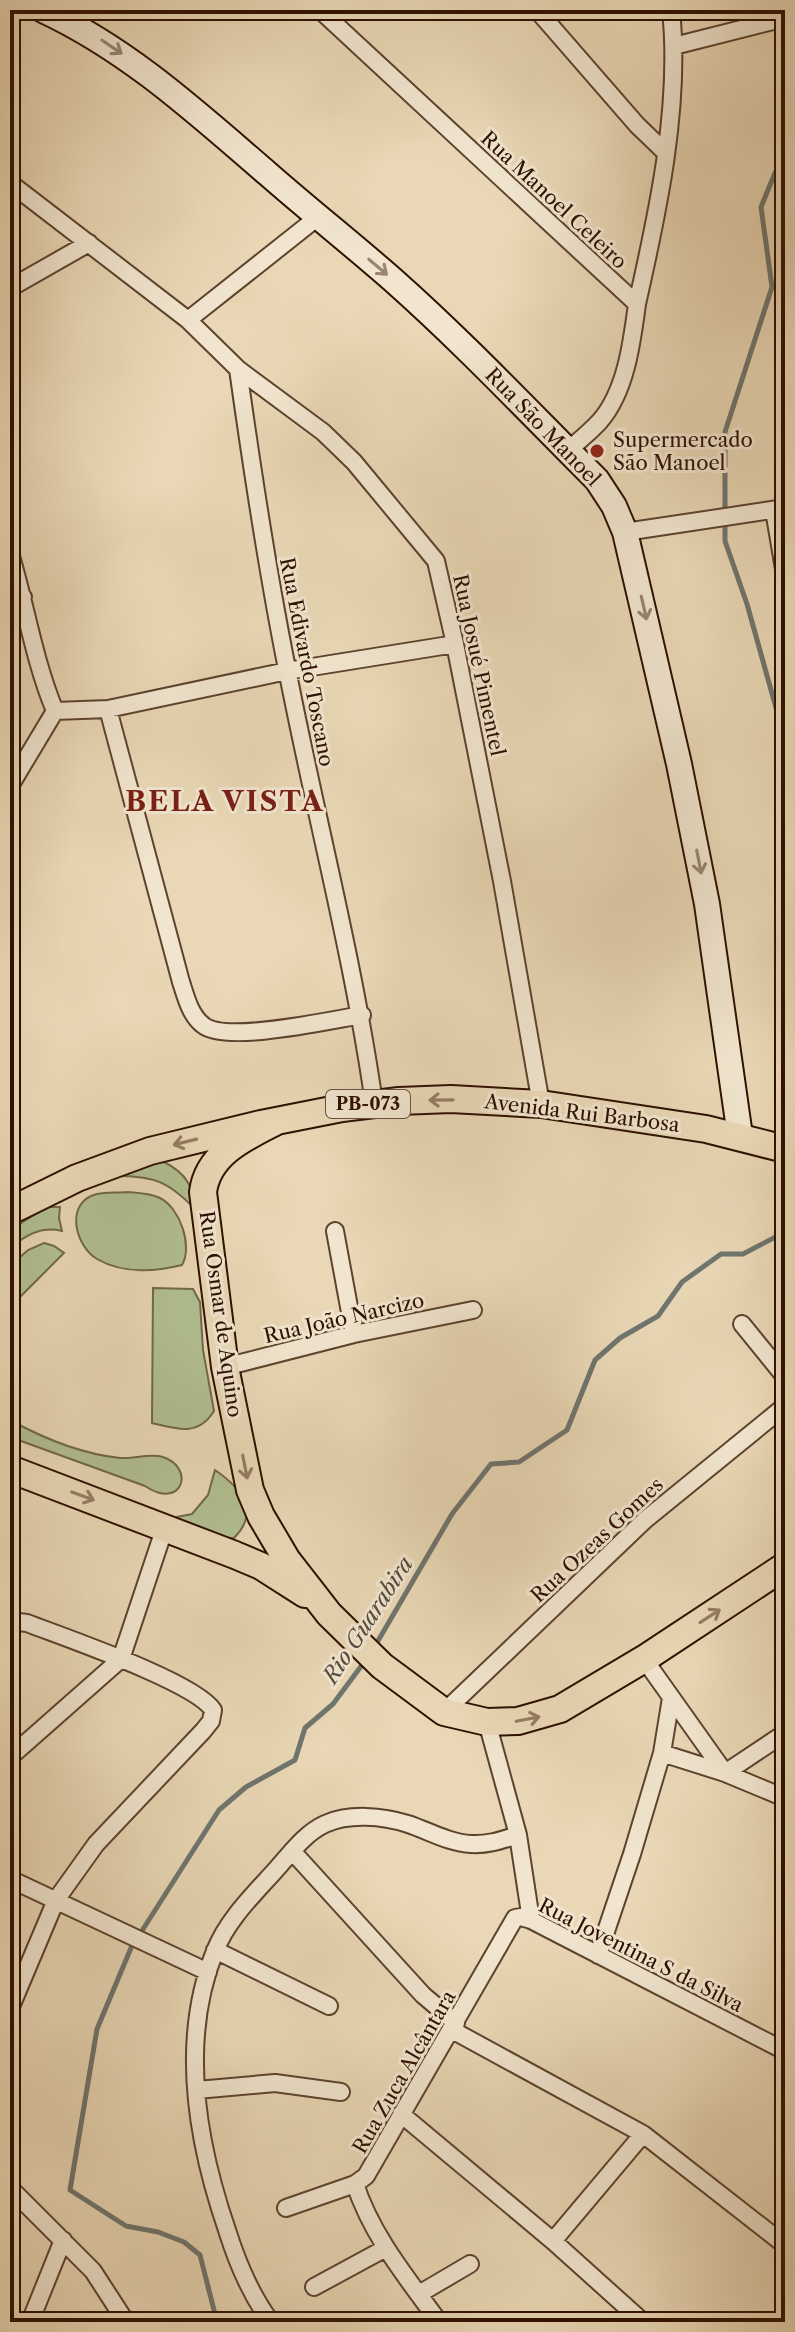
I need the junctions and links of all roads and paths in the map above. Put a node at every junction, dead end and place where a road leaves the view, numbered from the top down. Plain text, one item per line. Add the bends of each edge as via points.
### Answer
1 (43, 10) edge
2 (320, 10) edge
3 (537, 10) edge
4 (671, 10) edge
5 (785, 18) edge
6 (674, 46) junction
7 (665, 152) junction
8 (10, 183) edge
9 (318, 217) junction
10 (89, 243) junction
11 (10, 288) edge
12 (637, 304) junction
13 (188, 320) junction
14 (238, 369) junction
15 (567, 451) junction
16 (779, 509) edge
17 (625, 532) junction
18 (10, 553) edge
19 (785, 575) edge
20 (23, 597) junction
21 (10, 612) edge
22 (455, 644) junction
23 (287, 671) junction
24 (108, 709) junction
25 (55, 711) junction
26 (10, 786) edge
27 (362, 1015) junction
28 (374, 1103) junction
29 (541, 1104) junction
30 (277, 1121) junction
31 (740, 1136) junction
32 (785, 1149) edge
33 (10, 1211) edge
34 (335, 1231) dead end
35 (473, 1310) dead end
36 (742, 1324) dead end
37 (354, 1334) junction
38 (225, 1367) junction
39 (785, 1377) edge
40 (785, 1406) edge
41 (10, 1469) edge
42 (266, 1525) junction
43 (165, 1527) junction
44 (235, 1555) junction
45 (785, 1566) edge
46 (10, 1621) edge
47 (338, 1623) junction
48 (121, 1659) junction
49 (644, 1659) junction
50 (671, 1698) junction
51 (444, 1712) junction
52 (487, 1722) junction
53 (785, 1733) edge
54 (662, 1753) junction
55 (10, 1757) edge
56 (725, 1773) junction
57 (785, 1798) edge
58 (518, 1835) junction
59 (292, 1851) junction
60 (10, 1879) edge
61 (56, 1900) junction
62 (526, 1918) junction
63 (215, 1950) junction
64 (598, 1955) junction
65 (208, 1972) junction
66 (329, 2006) dead end
67 (10, 2009) edge
68 (454, 2026) junction
69 (785, 2051) edge
70 (197, 2090) junction
71 (341, 2092) dead end
72 (401, 2114) junction
73 (643, 2134) junction
74 (355, 2184) junction
75 (10, 2188) edge
76 (286, 2208) dead end
77 (63, 2240) junction
78 (553, 2241) junction
79 (785, 2245) edge
80 (386, 2248) junction
81 (470, 2264) dead end
82 (314, 2287) dead end
83 (419, 2294) junction
84 (30, 2322) edge
85 (126, 2322) edge
86 (271, 2322) edge
87 (439, 2322) edge
88 (643, 2322) edge

1 -> 9 main road, Rua São Manoel via 140,67
2 - 12 street, Rua Manoel Celeiro
3 - 7 street
4 - 6 street
5 - 6 street
6 - 7 street
7 - 12 street
8 - 10 street, Rua Josué Pimentel
9 - 13 street
9 -> 15 main road, Rua São Manoel via 459,342
10 - 11 street
10 - 13 street, Rua Josué Pimentel
12 - 15 street via 613,402
13 - 14 street, Rua Josué Pimentel
14 - 22 street, Rua Josué Pimentel via 323,432 420,540 436,561
14 - 23 street, Rua Edivardo Toscano
15 - 17 main road, Rua São Manoel via 597,480
16 - 17 street
16 - 19 street
17 -> 31 main road, Rua São Manoel via 707,904
18 - 20 street
20 - 21 street
20 - 25 street via 42,680
22 - 23 street
22 - 29 street, Rua Josué Pimentel
23 - 24 street
23 - 27 street, Rua Edivardo Toscano
24 - 25 street
24 - 27 street via 181,982 189,1008 204,1027 225,1034
25 - 26 street
27 - 28 street, Rua Edivardo Toscano
29 -> 28 main road, Avenida Rui Barbosa / PB-073 via 451,1099
28 - 30 main road, Avenida Rui Barbosa / PB-073
29 - 31 main road, Avenida Rui Barbosa / PB-073
30 -> 33 main road, Avenida Rui Barbosa / PB-073 via 123,1160
30 - 38 main road, Rua Osmar de Aquino via 226,1150 205,1178
31 - 32 main road, Avenida Rui Barbosa / PB-073
34 - 37 street
35 - 37 street, Rua João Narcizo
36 - 39 street
37 - 38 street, Rua João Narcizo
38 -> 42 main road, Rua Osmar de Aquino via 250,1490
40 - 51 street, Rua Ozeas Gomes via 645,1520
41 -> 43 main road, Rua Osmar de Aquino
42 - 44 main road
42 - 47 main road, Rua Osmar de Aquino
43 - 44 main road, Rua Osmar de Aquino
43 - 48 street
44 - 47 main road, Rua Osmar de Aquino via 281,1578
49 -> 45 main road, Rua Osmar de Aquino
46 - 48 street
47 - 51 main road, Rua Osmar de Aquino via 382,1666
48 - 55 street
48 - 61 street via 208,1702 211,1721 96,1844
49 - 50 street
52 -> 49 main road, Rua Osmar de Aquino via 518,1721 560,1709
50 - 54 street
50 - 56 street
51 - 52 main road, Rua Osmar de Aquino
52 - 58 street
53 - 56 street
54 - 56 street
54 - 64 street
56 - 57 street
58 - 59 street via 468,1844 408,1824 349,1818 325,1824
58 - 62 street
59 - 63 street via 245,1904
59 - 68 street
60 - 61 street
61 - 65 street
61 - 67 street
62 - 64 street, Rua Joventina S da Silva
62 - 68 street, Rua Zuca Alcântara via 515,1918 509,1926
63 - 65 street
63 - 66 street
64 - 69 street, Rua Joventina S da Silva
65 - 70 street via 199,2018
68 - 72 street, Rua Zuca Alcântara
68 - 73 street
70 - 71 street via 275,2083
70 - 86 street via 213,2188 250,2290
72 - 74 street, Rua Zuca Alcântara via 375,2164
72 - 78 street
73 - 78 street
73 - 79 street
74 - 76 street, Rua Zuca Alcântara
74 - 80 street
75 - 77 street
77 - 84 street
77 - 85 street via 93,2271
78 - 88 street
80 - 82 street
80 - 83 street
81 - 83 street
83 - 87 street

